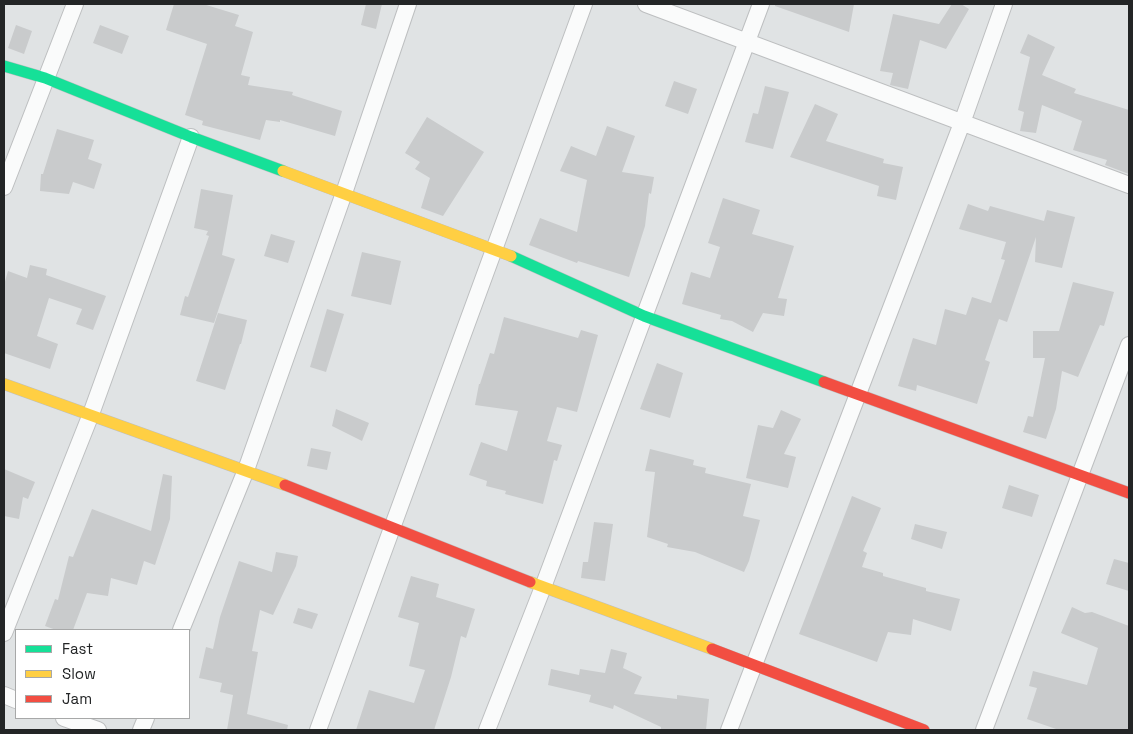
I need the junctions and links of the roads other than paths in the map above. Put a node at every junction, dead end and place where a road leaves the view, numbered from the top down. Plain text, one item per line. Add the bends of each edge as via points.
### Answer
1 (75, 4) edge
2 (408, 4) edge
3 (584, 4) edge
4 (646, 4) edge
5 (760, 4) edge
6 (1004, 4) edge
7 (746, 42) junction
8 (4, 66) edge
9 (45, 78) junction
10 (962, 123) junction
11 (191, 137) junction
12 (1129, 185) edge
13 (4, 187) edge
14 (344, 193) junction
15 (496, 249) junction
16 (644, 316) junction
17 (1129, 345) edge
18 (4, 384) edge
19 (859, 394) junction
20 (91, 414) junction
21 (246, 470) junction
22 (1081, 474) junction
23 (1129, 492) edge
24 (392, 526) junction
25 (543, 587) junction
26 (182, 629) edge
27 (4, 633) edge
28 (754, 665) junction
29 (67, 719) edge
30 (98, 730) edge
31 (318, 730) edge
32 (487, 730) edge
33 (729, 730) edge
34 (924, 730) edge
35 (984, 730) edge

1 - 9 street
2 - 14 street
3 - 15 street
4 - 7 street
5 - 7 street
6 - 10 street
7 - 10 street
7 - 16 street
8 - 9 street
9 - 11 street
9 - 13 street
10 - 12 street
10 - 19 street
11 - 14 street
11 - 20 street
14 - 15 street
14 - 21 street
15 - 16 street
15 - 24 street
16 - 19 street
16 - 25 street
17 - 22 street
18 - 20 street
19 - 22 street
19 - 28 street
20 - 21 street
20 - 27 street
21 - 24 street
21 - 26 street
22 - 23 street
22 - 35 street
24 - 25 street
24 - 31 street
25 - 28 street
25 - 32 street
28 - 33 street
28 - 34 street
29 - 30 street

